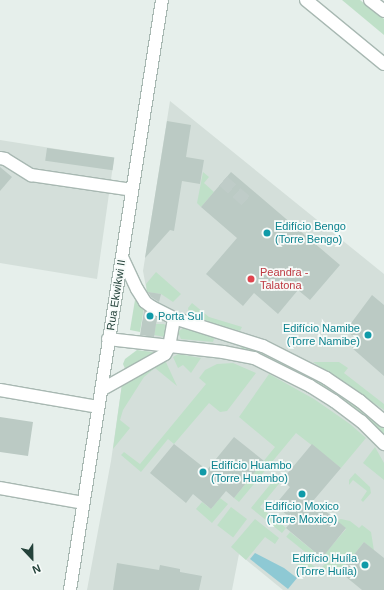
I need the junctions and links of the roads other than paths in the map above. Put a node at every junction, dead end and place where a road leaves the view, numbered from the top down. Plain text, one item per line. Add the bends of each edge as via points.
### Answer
1 (162, 0) edge
2 (306, 0) edge
3 (370, 0) edge
4 (384, 11) edge
5 (384, 64) edge
6 (0, 158) edge
7 (132, 190) junction
8 (122, 257) junction
9 (174, 318) junction
10 (229, 334) junction
11 (108, 339) junction
12 (169, 347) junction
13 (223, 352) junction
14 (0, 390) edge
15 (101, 390) junction
16 (98, 407) junction
17 (384, 421) edge
18 (384, 444) edge
19 (0, 488) edge
20 (83, 503) junction
21 (70, 590) edge

1 - 7 street, Rua Ekwikwi II
2 - 5 street
3 - 4 street
6 - 7 street via 31,175
7 - 8 street, Rua Ekwikwi II
8 - 9 street via 145,302
8 - 11 street, Rua Ekwikwi II
9 - 10 street
9 - 12 street
10 - 13 street
10 - 17 street via 263,346 326,378
11 - 12 street
11 - 15 street, Rua Ekwikwi II
12 - 13 street
12 - 15 street via 165,354
13 - 18 street via 254,358 310,386 347,409
14 - 16 street
15 - 16 street, Rua Ekwikwi II
16 - 20 street, Rua Ekwikwi II
19 - 20 street
20 - 21 street, Rua Ekwikwi II

